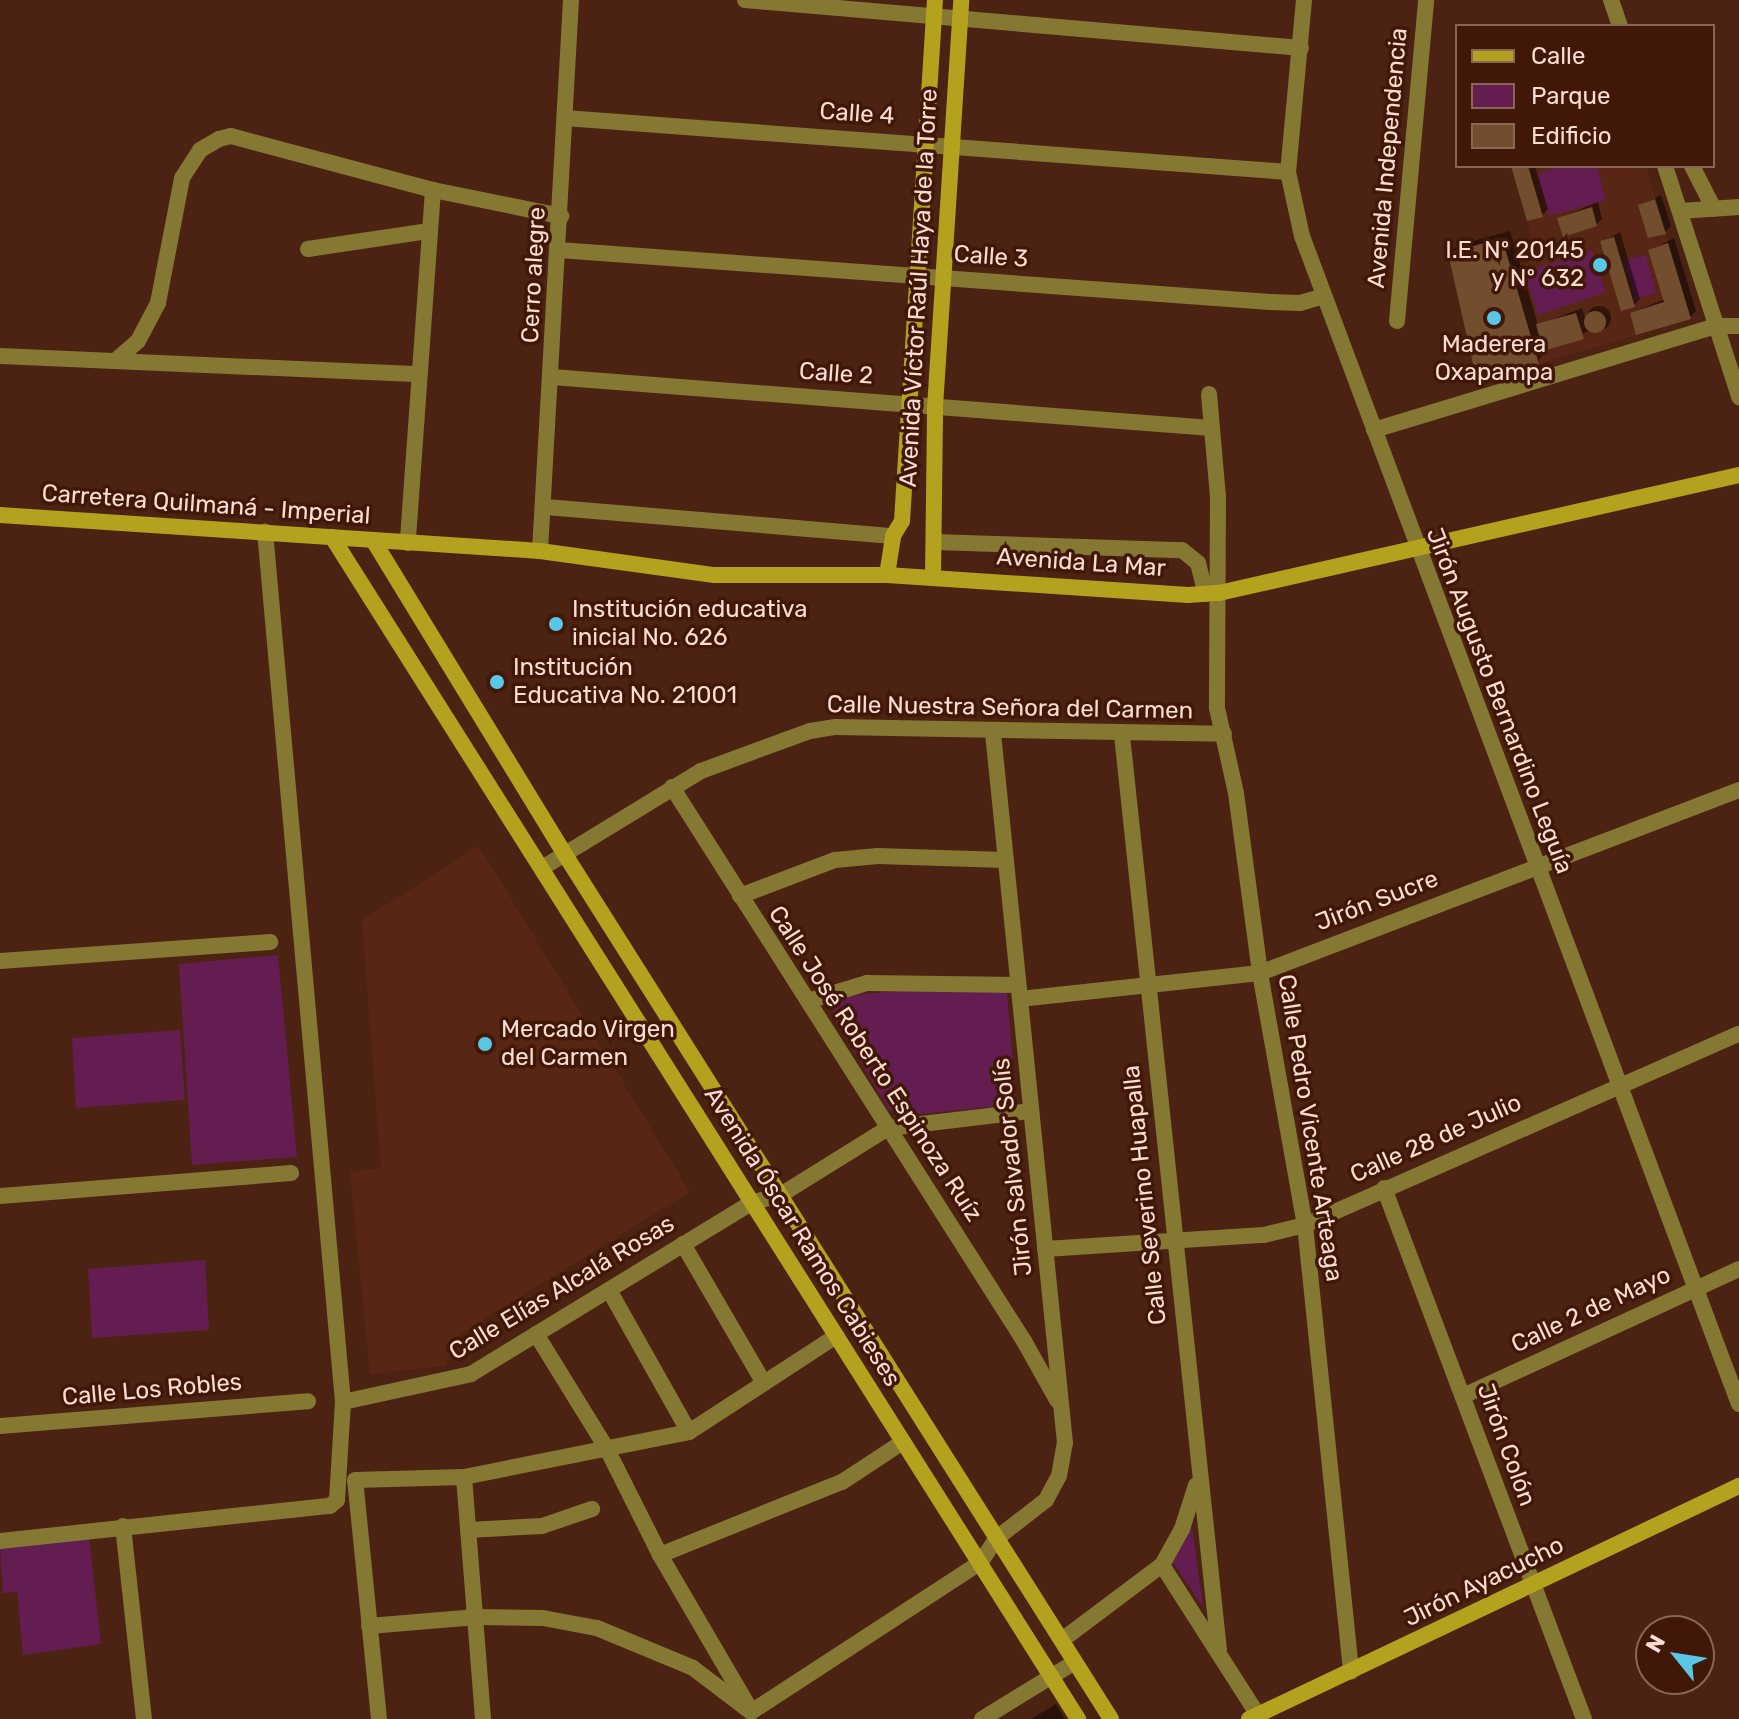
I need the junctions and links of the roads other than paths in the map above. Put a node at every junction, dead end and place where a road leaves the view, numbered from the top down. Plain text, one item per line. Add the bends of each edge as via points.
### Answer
1 (571, 0) edge
2 (745, 0) edge
3 (961, 0) edge
4 (1304, 0) edge
5 (1426, 0) edge
6 (1611, 0) edge
7 (934, 8) edge
8 (960, 18) junction
9 (1619, 24) edge
10 (1301, 48) junction
11 (565, 118) junction
12 (926, 143) junction
13 (951, 147) junction
14 (1666, 168) edge
15 (1693, 168) edge
16 (1288, 172) junction
17 (433, 190) junction
18 (1739, 207) edge
19 (1714, 209) junction
20 (1680, 211) junction
21 (561, 216) junction
22 (428, 231) junction
23 (308, 249) dead end
24 (559, 250) junction
25 (918, 275) junction
26 (943, 277) junction
27 (1324, 296) junction
28 (1397, 321) dead end
29 (1716, 326) junction
30 (1739, 326) edge
31 (0, 356) edge
32 (115, 361) junction
33 (420, 374) junction
34 (552, 377) junction
35 (1209, 394) dead end
36 (1739, 397) edge
37 (910, 403) junction
38 (935, 407) junction
39 (1211, 428) junction
40 (1374, 430) junction
41 (1739, 475) edge
42 (546, 507) junction
43 (0, 515) edge
44 (265, 531) junction
45 (893, 536) junction
46 (332, 537) junction
47 (373, 540) junction
48 (936, 542) junction
49 (408, 543) junction
50 (1415, 549) junction
51 (540, 551) junction
52 (887, 575) junction
53 (933, 578) junction
54 (1212, 594) junction
55 (993, 733) junction
56 (1224, 734) junction
57 (1122, 735) junction
58 (672, 787) junction
59 (1739, 790) edge
60 (564, 853) junction
61 (1006, 860) junction
62 (1535, 865) junction
63 (542, 868) junction
64 (740, 896) junction
65 (270, 942) dead end
66 (0, 961) edge
67 (1260, 973) junction
68 (1149, 987) junction
69 (1019, 992) junction
70 (808, 1001) junction
71 (1739, 1034) edge
72 (1618, 1083) junction
73 (1031, 1111) junction
74 (888, 1128) junction
75 (291, 1173) dead end
76 (1384, 1188) junction
77 (782, 1194) junction
78 (0, 1196) edge
79 (751, 1203) junction
80 (1305, 1225) junction
81 (1173, 1242) junction
82 (683, 1244) junction
83 (1045, 1249) junction
84 (1739, 1269) edge
85 (1698, 1287) junction
86 (609, 1290) junction
87 (536, 1334) junction
88 (836, 1336) junction
89 (764, 1383) junction
90 (1463, 1396) junction
91 (308, 1401) dead end
92 (343, 1402) junction
93 (1739, 1404) edge
94 (1061, 1409) junction
95 (0, 1426) edge
96 (689, 1432) junction
97 (903, 1442) junction
98 (607, 1449) junction
99 (1199, 1472) junction
100 (464, 1477) junction
101 (1739, 1486) edge
102 (592, 1509) dead end
103 (123, 1526) junction
104 (468, 1530) junction
105 (997, 1538) junction
106 (0, 1541) edge
107 (660, 1555) junction
108 (980, 1563) junction
109 (1162, 1565) junction
110 (1531, 1586) junction
111 (477, 1617) junction
112 (369, 1626) junction
113 (1062, 1640) junction
114 (1219, 1650) junction
115 (1075, 1662) junction
116 (1351, 1672) junction
117 (1052, 1676) junction
118 (754, 1715) edge
119 (1254, 1717) edge
120 (143, 1719) edge
121 (379, 1719) edge
122 (483, 1719) edge
123 (982, 1719) edge
124 (1078, 1719) edge
125 (1111, 1719) edge
126 (1584, 1719) edge

1 - 11 street, Cerro alegre
2 - 7 street
3 - 8 street, Avenida Víctor Raúl Haya de la Torre
4 - 10 street, Jirón Augusto Bernardino Leguía
5 - 28 street, Avenida Independencia
6 - 9 street
7 - 8 street
7 - 12 street, Avenida Víctor Raúl Haya de la Torre
8 - 10 street
8 - 13 street, Avenida Víctor Raúl Haya de la Torre
10 - 16 street, Jirón Augusto Bernardino Leguía
11 - 12 street, Calle 4
11 - 21 street, Cerro alegre
12 - 13 street, Calle 4
12 - 25 street, Avenida Víctor Raúl Haya de la Torre
13 - 16 street, Calle 4
13 - 26 street, Avenida Víctor Raúl Haya de la Torre
14 - 20 street
15 - 19 street
16 - 27 street, Jirón Augusto Bernardino Leguía via 1302,236
17 - 21 street
17 - 22 street
17 - 32 street via 231,136 219,139 200,150 182,178 154,312 138,341
18 - 19 street
19 - 20 street
20 - 29 street
21 - 24 street, Cerro alegre
22 - 23 street
22 - 33 street
24 - 25 street, Calle 3
24 - 34 street, Cerro alegre
25 - 26 street, Calle 3
25 - 37 street, Avenida Víctor Raúl Haya de la Torre
26 - 27 street, Calle 3 via 1270,302 1300,303
26 - 38 street, Avenida Víctor Raúl Haya de la Torre
27 - 40 street, Jirón Augusto Bernardino Leguía
29 - 30 street
29 - 36 street
29 - 40 street
31 - 32 street
32 - 33 street
33 - 49 street
34 - 37 street, Calle 2
34 - 42 street, Cerro alegre
35 - 39 street, Calle Pedro Vicente Arteaga
37 - 38 street, Calle 2
37 - 45 street, Avenida Víctor Raúl Haya de la Torre via 902,521
38 - 39 street, Calle 2
38 - 48 street, Avenida Víctor Raúl Haya de la Torre via 930,524
39 - 54 street, Calle Pedro Vicente Arteaga
40 - 50 street, Jirón Augusto Bernardino Leguía
41 - 50 street, Avenida La Mar
42 - 45 street
42 - 51 street, Cerro alegre
43 - 44 street, Carretera Quilmaná - Imperial
44 - 46 street, Carretera Quilmaná - Imperial
44 - 92 street
45 - 52 street, Avenida Víctor Raúl Haya de la Torre
46 - 47 street, Carretera Quilmaná - Imperial
46 - 63 street, Avenida Óscar Ramos Cabieses
47 - 49 street, Carretera Quilmaná - Imperial
47 - 60 street, Avenida Óscar Ramos Cabieses
48 - 53 street, Avenida Víctor Raúl Haya de la Torre
48 - 54 street via 1182,550 1198,563
49 - 51 street, Avenida La Mar
50 - 54 street, Avenida La Mar
50 - 62 street, Jirón Augusto Bernardino Leguía
51 - 52 street, Avenida La Mar via 714,575
52 - 53 street, Avenida La Mar
53 - 54 street, Avenida La Mar
54 - 56 street, Calle Pedro Vicente Arteaga via 1217,708
55 - 57 street, Calle Nuestra Señora del Carmen
55 - 58 street, Calle Nuestra Señora del Carmen via 836,727 810,731 732,756
55 - 61 street, Jirón Salvador Solís
56 - 57 street, Calle Nuestra Señora del Carmen
56 - 67 street, Calle Pedro Vicente Arteaga
57 - 68 street, Calle Severino Huapalla
58 - 60 street, Calle Nuestra Señora del Carmen
58 - 64 street, Calle José Roberto Espinoza Ruíz
59 - 62 street, Jirón Sucre
60 - 63 street, Calle Nuestra Señora del Carmen
60 - 77 street, Avenida Óscar Ramos Cabieses
61 - 64 street via 835,860
61 - 69 street, Jirón Salvador Solís
62 - 67 street, Jirón Sucre
62 - 72 street, Jirón Augusto Bernardino Leguía
63 - 79 street, Avenida Óscar Ramos Cabieses
64 - 70 street, Calle José Roberto Espinoza Ruíz
65 - 66 street
67 - 68 street, Jirón Sucre
67 - 80 street, Calle Pedro Vicente Arteaga
68 - 69 street, Jirón Sucre
68 - 81 street, Calle Severino Huapalla
69 - 70 street, Jirón Sucre via 867,983
69 - 73 street, Jirón Salvador Solís
70 - 74 street, Calle José Roberto Espinoza Ruíz
71 - 72 street, Calle 28 de Julio
72 - 76 street, Calle 28 de Julio
72 - 85 street, Jirón Augusto Bernardino Leguía
73 - 74 street
73 - 83 street, Jirón Salvador Solís
74 - 77 street, Calle Elías Alcalá Rosas
74 - 94 street, Calle José Roberto Espinoza Ruíz via 1024,1341
75 - 78 street
76 - 80 street, Calle 28 de Julio
76 - 90 street, Jirón Colón
77 - 79 street, Calle Elías Alcalá Rosas
77 - 105 street, Avenida Óscar Ramos Cabieses
79 - 82 street, Calle Elías Alcalá Rosas
79 - 88 street, Avenida Óscar Ramos Cabieses
80 - 81 street, Calle 28 de Julio via 1264,1235
80 - 116 street, Calle Pedro Vicente Arteaga
81 - 83 street, Calle 28 de Julio
81 - 99 street, Calle Severino Huapalla
82 - 86 street, Calle Elías Alcalá Rosas
82 - 89 street
83 - 94 street, Jirón Salvador Solís
84 - 85 street, Calle 2 de Mayo
85 - 90 street, Calle 2 de Mayo
85 - 93 street, Jirón Augusto Bernardino Leguía
86 - 87 street, Calle Elías Alcalá Rosas
86 - 96 street
87 - 92 street, Calle Elías Alcalá Rosas via 459,1378
87 - 98 street
88 - 89 street
88 - 97 street, Avenida Óscar Ramos Cabieses
89 - 96 street
90 - 110 street, Jirón Colón
91 - 95 street, Calle Los Robles
92 - 103 street via 341,1479 330,1506
94 - 105 street, Jirón Salvador Solís via 1065,1443 1053,1489
96 - 98 street
97 - 107 street via 842,1482
97 - 108 street, Avenida Óscar Ramos Cabieses
98 - 100 street
98 - 107 street
99 - 109 street via 1190,1508
99 - 114 street, Calle Severino Huapalla
100 - 104 street
100 - 112 street via 355,1480
101 - 110 street, Jirón Ayacucho
102 - 104 street via 542,1526
103 - 106 street
103 - 120 street
104 - 111 street
105 - 108 street, Jirón Salvador Solís
105 - 113 street, Avenida Óscar Ramos Cabieses
107 - 118 street
108 - 117 street, Avenida Óscar Ramos Cabieses
108 - 118 street
109 - 113 street
109 - 114 street
110 - 116 street, Jirón Ayacucho
110 - 126 street, Jirón Colón
111 - 112 street
111 - 118 street via 543,1618 597,1628 693,1668
111 - 122 street
112 - 121 street
113 - 115 street, Avenida Óscar Ramos Cabieses
114 - 119 street
115 - 117 street
115 - 125 street, Avenida Óscar Ramos Cabieses
116 - 119 street, Jirón Ayacucho
117 - 123 street
117 - 124 street, Avenida Óscar Ramos Cabieses

